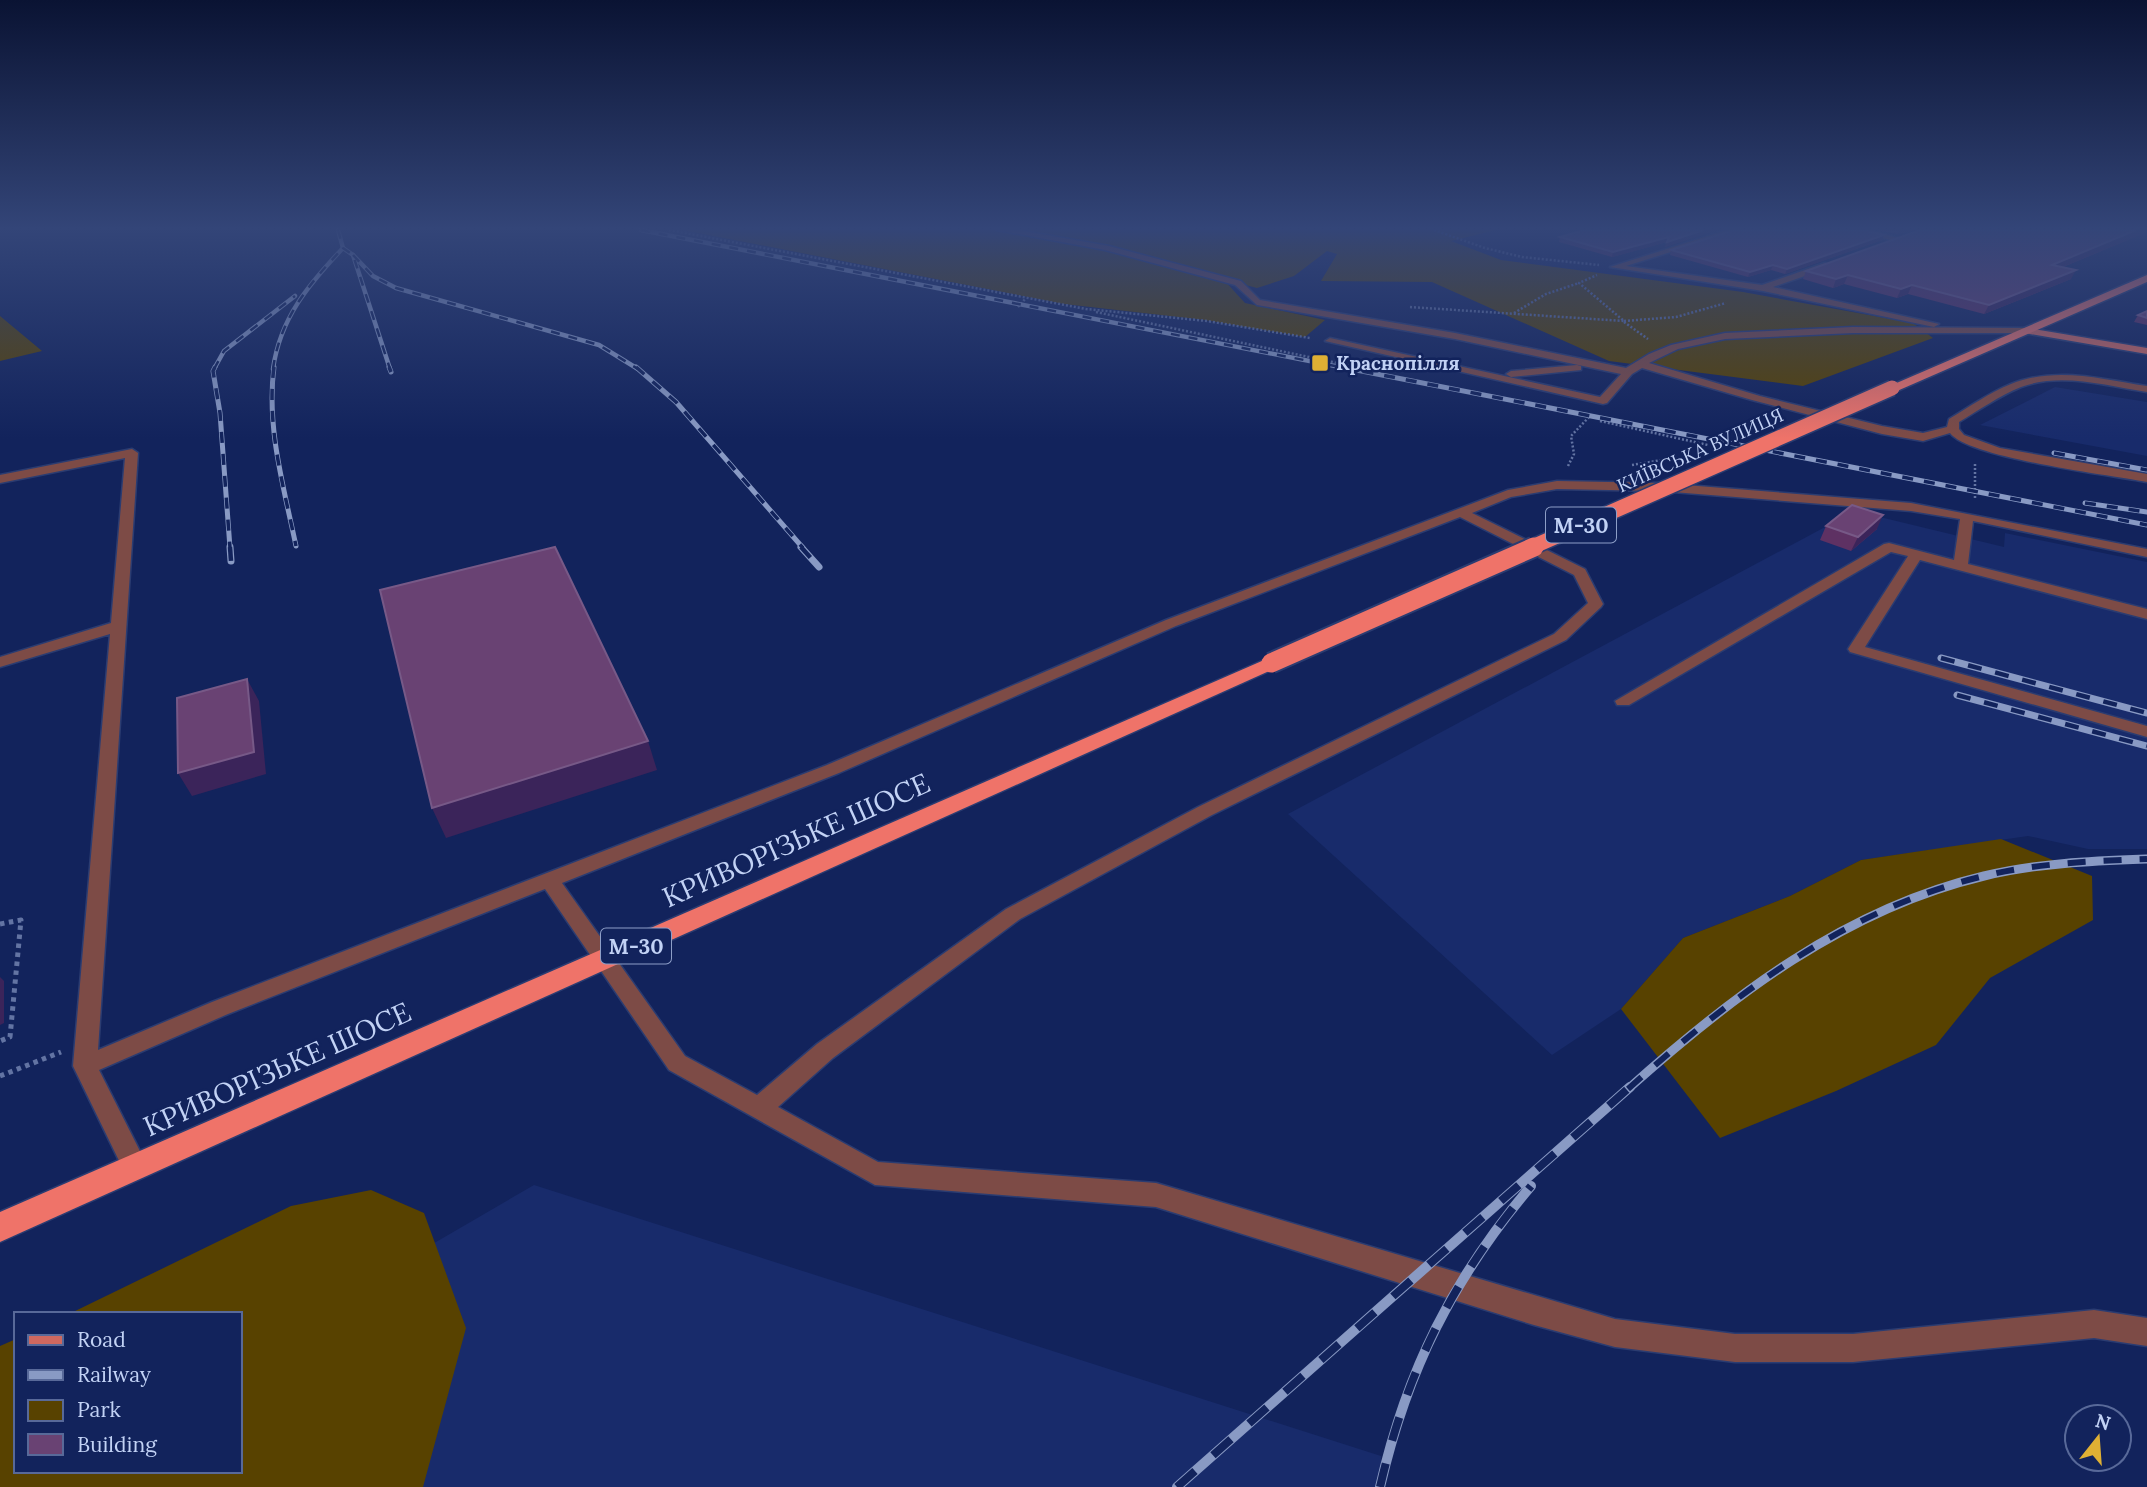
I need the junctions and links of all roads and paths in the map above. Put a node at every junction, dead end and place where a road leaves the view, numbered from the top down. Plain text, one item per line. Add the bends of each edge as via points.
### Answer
1 (1026, 299) edge
2 (1028, 299) edge
3 (1254, 299) edge
4 (1537, 299) edge
5 (1598, 299) edge
6 (1735, 299) edge
7 (1818, 299) edge
8 (2099, 299) edge
9 (1018, 307) dead end
10 (1407, 307) dead end
11 (1514, 313) junction
12 (1624, 321) junction
13 (1341, 330) junction
14 (1972, 331) junction
15 (2028, 331) junction
16 (2147, 351) edge
17 (1640, 364) junction
18 (1595, 367) junction
19 (1628, 372) junction
20 (1493, 375) junction
21 (2147, 389) edge
22 (1603, 401) junction
23 (1587, 419) junction
24 (1953, 429) junction
25 (1977, 445) junction
26 (1714, 447) dead end
27 (2147, 478) edge
28 (0, 479) edge
29 (1557, 485) junction
30 (1460, 512) junction
31 (1972, 517) junction
32 (2147, 552) edge
33 (1916, 555) junction
34 (1960, 566) junction
35 (2147, 614) edge
36 (119, 626) junction
37 (0, 662) edge
38 (1271, 663) joint
39 (1623, 701) dead end
40 (2147, 732) edge
41 (549, 879) junction
42 (0, 924) edge
43 (603, 960) junction
44 (0, 1041) edge
45 (88, 1041) junction
46 (85, 1066) junction
47 (0, 1076) edge
48 (759, 1108) junction
49 (135, 1167) junction
50 (0, 1227) edge
51 (2147, 1332) edge

1 - 9 path
2 - 13 path via 1207,321
3 - 13 street
4 - 11 path
5 - 12 path
6 - 12 path via 1655,321
7 - 14 street
8 - 15 highway, КИЇВСЬКА ВУЛИЦЯ / М-30
10 - 11 path
11 - 12 path
13 - 18 street via 1455,336
13 - 20 street
14 - 15 street
14 - 17 street via 1725,336 1675,347
15 - 16 main road
15 - 38 highway, КИЇВСЬКА ВУЛИЦЯ / М-30, bridge
17 - 19 street
17 - 24 street via 1882,429 1923,437
18 - 19 street
18 - 20 street
19 - 22 street
20 - 22 street
21 - 24 street via 2039,379 1953,421
22 - 23 path
23 - 26 path
23 - 29 path via 1571,436 1574,454
24 - 25 street via 1960,438
25 - 27 street
25 - 31 path
28 - 36 street via 132,453
29 - 30 street via 1508,494
29 - 31 street via 1660,487 1910,507
30 - 41 street via 1171,623 833,769
30 - 48 street via 1580,572 1597,604 1560,637 1205,811 1013,914 825,1051
31 - 32 street
31 - 34 street
33 - 34 street
33 - 39 street via 1889,547
33 - 40 street via 1856,649
34 - 35 street
36 - 37 street
36 - 45 street
38 - 43 highway, КРИВОРІЗЬКЕ ШОСЕ / М-30
41 - 43 street
41 - 46 street
42 - 44 path via 21,920 10,1037
43 - 48 street via 677,1063
43 - 49 highway, КРИВОРІЗЬКЕ ШОСЕ / М-30
45 - 46 street
45 - 47 path
46 - 49 street
48 - 51 street via 876,1173 1156,1195 1615,1333 1735,1348 1853,1348 2094,1324
49 - 50 highway, КРИВОРІЗЬКЕ ШОСЕ / М-30

